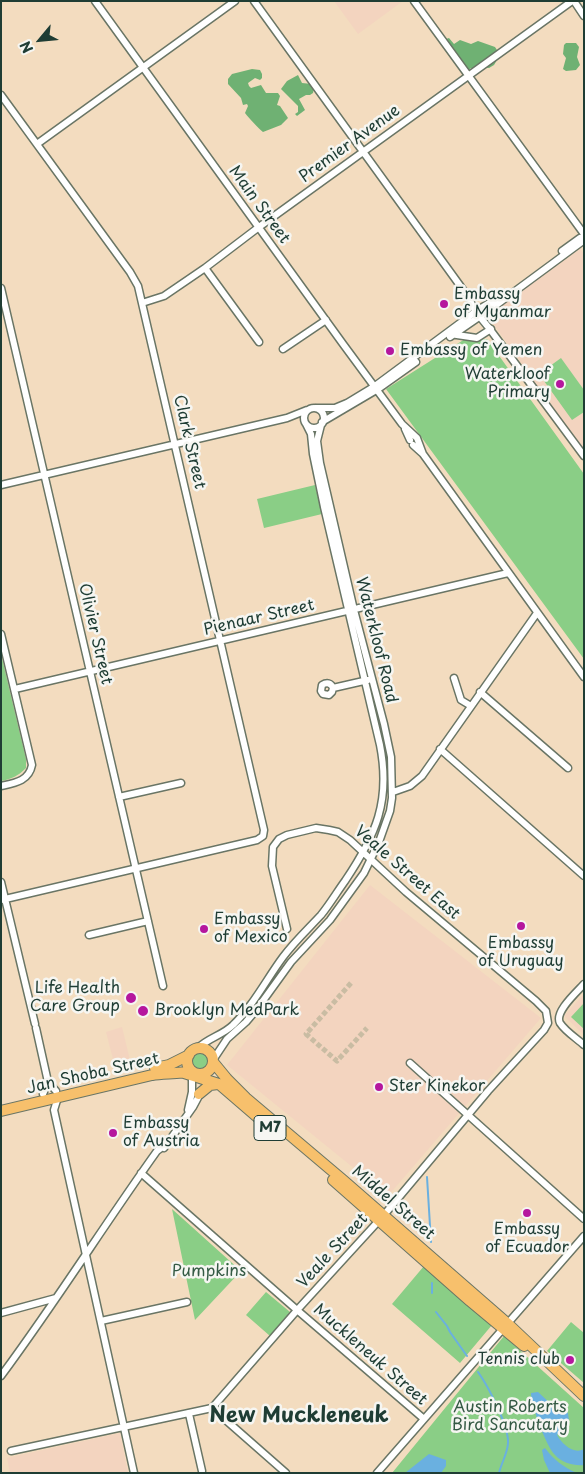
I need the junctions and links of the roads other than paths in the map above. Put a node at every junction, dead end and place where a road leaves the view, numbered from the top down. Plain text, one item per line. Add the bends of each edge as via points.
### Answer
1 (95, 1) edge
2 (235, 1) edge
3 (254, 1) edge
4 (414, 1) edge
5 (573, 1) edge
6 (584, 16) edge
7 (143, 68) junction
8 (468, 76) junction
9 (1, 95) edge
10 (37, 144) junction
11 (364, 151) junction
12 (259, 227) junction
13 (582, 238) edge
14 (205, 268) junction
15 (1, 288) edge
16 (142, 302) junction
17 (480, 313) junction
18 (326, 320) junction
19 (490, 328) junction
20 (450, 334) junction
21 (259, 342) dead end
22 (283, 349) dead end
23 (377, 388) junction
24 (316, 408) junction
25 (307, 410) junction
26 (288, 418) junction
27 (305, 423) junction
28 (322, 423) junction
29 (175, 444) junction
30 (584, 456) edge
31 (44, 475) junction
32 (1, 485) edge
33 (334, 537) junction
34 (508, 574) junction
35 (351, 610) junction
36 (537, 613) junction
37 (1, 634) edge
38 (221, 642) junction
39 (90, 672) junction
40 (454, 678) dead end
41 (584, 678) edge
42 (369, 680) junction
43 (332, 688) dead end
44 (15, 689) junction
45 (480, 692) junction
46 (471, 706) junction
47 (376, 710) junction
48 (440, 749) junction
49 (568, 768) dead end
50 (181, 783) dead end
51 (1, 786) edge
52 (393, 792) junction
53 (120, 797) junction
54 (364, 853) junction
55 (371, 860) junction
56 (136, 868) junction
57 (584, 876) edge
58 (1, 882) edge
59 (3, 899) edge
60 (148, 921) junction
61 (287, 929) dead end
62 (89, 935) dead end
63 (291, 962) junction
64 (584, 984) edge
65 (163, 986) dead end
66 (260, 992) junction
67 (549, 1019) joint
68 (584, 1045) edge
69 (198, 1048) junction
70 (189, 1055) junction
71 (213, 1061) junction
72 (410, 1063) dead end
73 (197, 1074) junction
74 (48, 1082) junction
75 (219, 1084) junction
76 (230, 1092) junction
77 (57, 1094) junction
78 (200, 1094) junction
79 (44, 1097) junction
80 (1, 1104) edge
81 (54, 1110) junction
82 (1, 1111) edge
83 (468, 1115) junction
84 (186, 1116) junction
85 (143, 1174) junction
86 (381, 1218) junction
87 (584, 1219) edge
88 (584, 1236) edge
89 (87, 1254) junction
90 (56, 1298) junction
91 (188, 1302) dead end
92 (297, 1310) junction
93 (1, 1314) edge
94 (101, 1321) junction
95 (505, 1326) junction
96 (1, 1376) edge
97 (584, 1396) edge
98 (212, 1408) junction
99 (189, 1414) junction
100 (424, 1419) junction
101 (124, 1427) junction
102 (10, 1451) dead end
103 (202, 1471) dead end
104 (134, 1473) edge
105 (286, 1473) edge
106 (378, 1473) edge

1 - 7 street, Main Street
2 - 7 street
3 - 11 street
4 - 8 street
5 - 6 street
5 - 8 street, Premier Avenue
7 - 10 street
7 - 12 street, Main Street
8 - 11 street, Premier Avenue
8 - 13 street via 575,223
9 - 10 street, Clark Street
10 - 16 street, Clark Street via 134,278
11 - 12 street, Premier Avenue
11 - 17 street
12 - 14 street, Premier Avenue
12 - 18 street, Main Street
13 - 17 street
14 - 16 street, Premier Avenue via 164,296
14 - 21 street
15 - 31 street, Olivier Street
16 - 29 street, Clark Street
17 - 19 street
17 - 20 street
18 - 22 street
18 - 23 street, Main Street
19 - 20 street via 477,338
19 - 30 street
20 - 23 street
23 - 24 street via 340,406
23 - 28 street
23 - 34 street, Main Street
24 - 25 street
24 - 28 street via 323,414
25 - 26 street
25 - 27 street
26 - 27 street
26 - 29 street
27 - 28 street via 313,428
27 - 33 street, Waterkloof Road via 311,434
28 - 33 street, Waterkloof Road via 318,448
29 - 31 street
29 - 38 street, Clark Street
31 - 32 street
31 - 39 street, Olivier Street
33 - 35 street, Waterkloof Road
34 - 35 street, Pienaar Street
34 - 36 street, Main Street
35 - 38 street, Pienaar Street
35 - 42 street, Waterkloof Road
36 - 41 street, Main Street
36 - 45 street
37 - 44 street
38 - 39 street, Pienaar Street
38 - 56 street, Clark Street via 264,834 257,840
39 - 44 street, Pienaar Street
39 - 53 street, Olivier Street
40 - 46 street via 461,700
42 - 43 street
42 - 47 street, Waterkloof Road
44 - 51 street via 32,768 24,779
45 - 46 street
45 - 49 street
46 - 48 street
47 - 52 street, Waterkloof Road via 390,757
47 - 54 street, Waterkloof Road via 384,788 376,828
48 - 52 street via 415,782
48 - 57 street
50 - 53 street
52 - 55 street, Waterkloof Road via 386,824
53 - 56 street, Olivier Street
54 - 55 street, Veale Street East
54 - 61 street, Veale Street East via 343,835 323,828 287,835 277,841 272,850 272,866
54 - 66 street, Waterkloof Road via 331,902 283,957
55 - 63 street, Waterkloof Road via 330,920
55 - 67 street, Veale Street East via 536,1001
56 - 59 street
56 - 60 street, Olivier Street
58 - 59 street
59 - 74 street
60 - 62 street
60 - 65 street, Olivier Street
63 - 66 street via 283,966
63 - 71 street via 257,1009 227,1039
64 - 68 street via 558,1018
66 - 69 street via 231,1027
67 - 83 street, Veale Street via 544,1030
69 - 70 main road, M7
69 - 71 main road, M7 via 208,1051
70 - 73 main road via 187,1063
70 - 77 main road, Jan Shoba Street / M7 via 165,1066
71 - 73 main road
71 - 86 main road, Middel Street / M7 via 246,1098
72 - 83 street
73 - 75 main road, Middel Street / M7
73 - 76 main road, Middel Street / M7 via 216,1079
73 - 77 main road, Jan Shoba Street / M7 via 172,1072
73 - 78 street
73 - 84 street
74 - 77 street
74 - 79 street
75 - 76 main road, Middel Street / M7
75 - 78 main road via 210,1085
76 - 86 main road, Middel Street / M7
77 - 79 main road, Jan Shoba Street / M7
77 - 81 street
78 - 84 street
79 - 80 main road, Jan Shoba Street / M7
79 - 81 street
79 - 82 main road, Jan Shoba Street / M7
81 - 89 street
83 - 86 street, Veale Street
83 - 87 street
84 - 85 street
85 - 89 street
85 - 92 street, Muckleneuk Street
86 - 92 street, Veale Street
86 - 95 main road, Middel Street / M7
88 - 95 street
89 - 90 street
89 - 94 street
90 - 93 street
90 - 96 street
91 - 94 street
92 - 98 street, Veale Street
92 - 100 street, Muckleneuk Street
94 - 101 street
95 - 97 main road, Middel Street / M7
95 - 100 street
98 - 99 street
98 - 105 street
99 - 101 street
99 - 103 street
100 - 106 street
101 - 102 street
101 - 104 street

